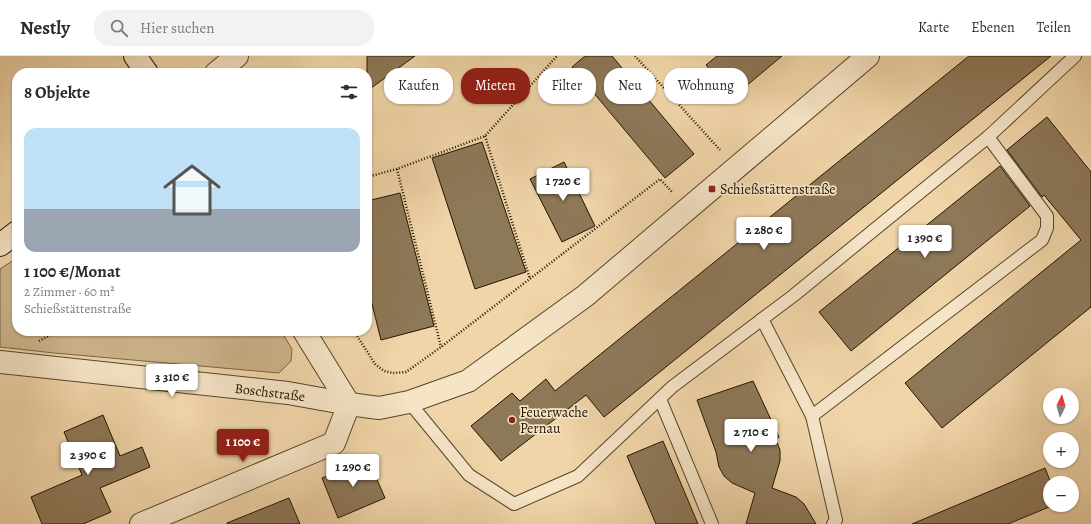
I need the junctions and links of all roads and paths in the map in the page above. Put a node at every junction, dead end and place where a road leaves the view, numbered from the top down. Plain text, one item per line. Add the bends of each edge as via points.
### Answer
1 (135, 56) edge
2 (237, 56) edge
3 (557, 56) edge
4 (635, 56) edge
5 (868, 56) edge
6 (1075, 56) edge
7 (143, 68) edge
8 (222, 68) edge
9 (485, 136) junction
10 (988, 136) junction
11 (397, 168) junction
12 (735, 169) junction
13 (372, 176) edge
14 (687, 210) junction
15 (12, 236) edge
16 (0, 245) edge
17 (530, 279) junction
18 (762, 319) junction
19 (307, 336) edge
20 (357, 336) edge
21 (442, 347) junction
22 (0, 362) edge
23 (660, 399) junction
24 (409, 402) junction
25 (349, 404) junction
26 (812, 416) junction
27 (148, 523) edge
28 (712, 524) edge
29 (833, 524) edge

1 - 7 street
2 - 8 street
3 - 9 path
4 - 12 path
5 - 12 street
6 - 10 lane
9 - 11 path
9 - 17 path
10 - 18 lane
10 - 26 lane via 1047,216 1047,228 1042,240
11 - 13 path
11 - 21 path
12 - 14 street
14 - 17 path via 660,179
14 - 24 street via 585,296 468,381
15 - 16 street
17 - 21 path
18 - 23 lane via 672,387
18 - 26 lane
19 - 25 street
20 - 21 path via 375,364 384,371 393,373 406,372
22 - 25 street, Boschstraße via 288,393
23 - 24 lane via 578,476 514,504 469,475
23 - 28 lane
24 - 25 street via 379,408
25 - 27 street via 334,443
26 - 29 lane via 836,520

